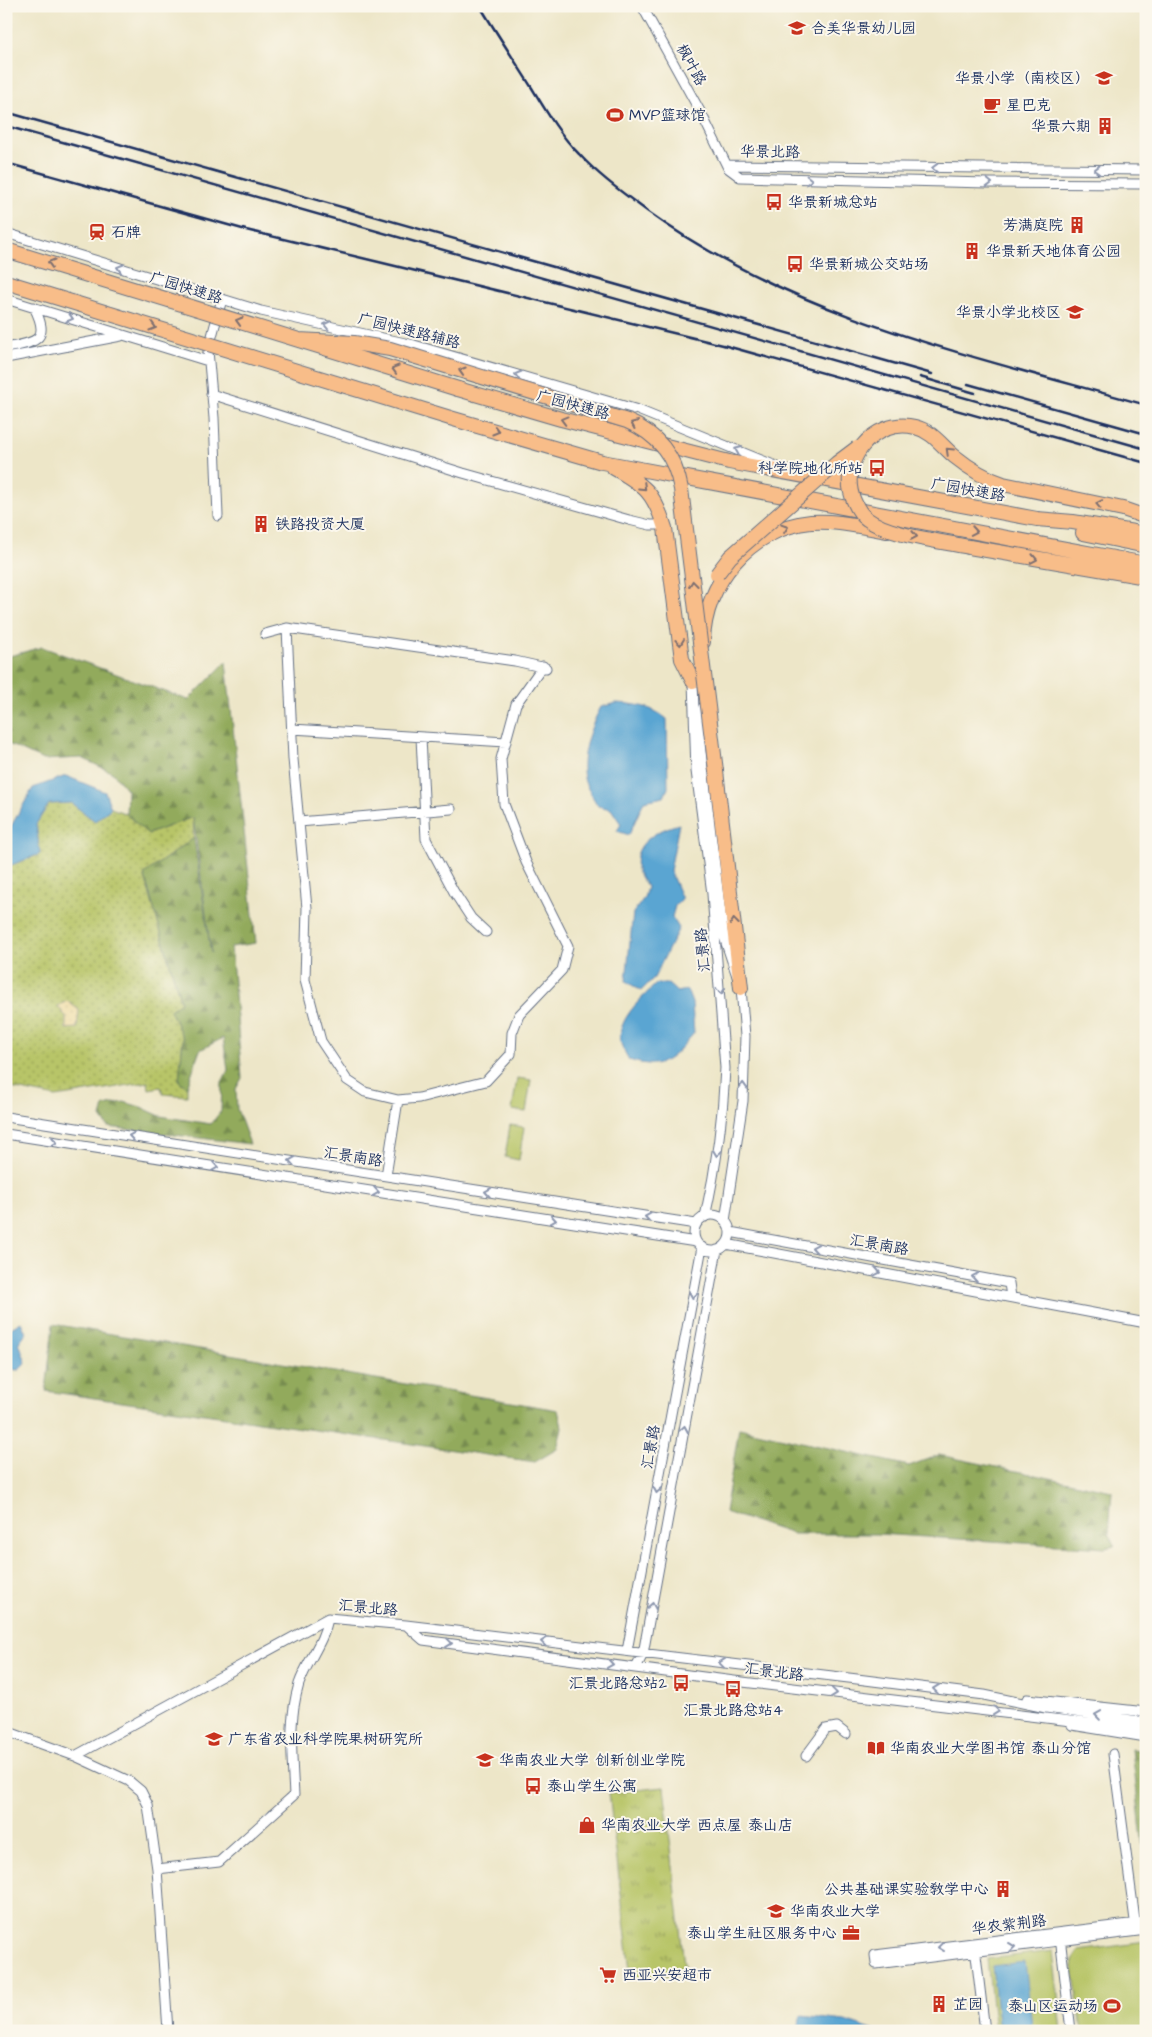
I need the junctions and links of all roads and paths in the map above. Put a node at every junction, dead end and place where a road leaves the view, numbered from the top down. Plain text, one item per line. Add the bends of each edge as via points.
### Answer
1 (642, 6) edge
2 (727, 166) junction
3 (1146, 170) edge
4 (1146, 184) edge
5 (6, 233) edge
6 (6, 250) edge
7 (6, 282) edge
8 (6, 299) edge
9 (222, 299) junction
10 (34, 308) junction
11 (124, 335) junction
12 (299, 340) junction
13 (6, 348) edge
14 (6, 358) edge
15 (208, 361) junction
16 (212, 394) junction
17 (866, 442) junction
18 (602, 462) junction
19 (799, 476) junction
20 (218, 516) dead end
21 (1146, 517) edge
22 (1037, 519) junction
23 (664, 525) junction
24 (890, 531) junction
25 (1146, 534) edge
26 (1146, 546) edge
27 (1146, 564) edge
28 (719, 577) junction
29 (1146, 578) edge
30 (287, 628) junction
31 (265, 634) dead end
32 (699, 680) junction
33 (292, 729) junction
34 (421, 736) junction
35 (506, 742) junction
36 (451, 809) dead end
37 (424, 812) junction
38 (299, 822) junction
39 (486, 932) dead end
40 (741, 988) junction
41 (398, 1100) junction
42 (6, 1117) edge
43 (6, 1134) edge
44 (386, 1176) junction
45 (705, 1217) junction
46 (725, 1221) junction
47 (696, 1224) junction
48 (730, 1232) junction
49 (726, 1244) junction
50 (699, 1245) junction
51 (717, 1250) junction
52 (1012, 1297) junction
53 (1146, 1323) edge
54 (328, 1618) junction
55 (406, 1625) junction
56 (627, 1651) junction
57 (643, 1654) junction
58 (636, 1668) junction
59 (984, 1695) junction
60 (1146, 1712) edge
61 (1038, 1716) junction
62 (1146, 1722) edge
63 (1146, 1730) edge
64 (6, 1731) edge
65 (846, 1734) dead end
66 (1146, 1737) edge
67 (1113, 1754) dead end
68 (75, 1756) junction
69 (806, 1756) dead end
70 (156, 1870) junction
71 (1146, 1922) edge
72 (1139, 1928) edge
73 (1060, 1936) junction
74 (975, 1947) junction
75 (876, 1959) dead end
76 (168, 2031) edge
77 (986, 2031) edge
78 (1071, 2031) edge

1 - 2 street, 枫叶路
3 -> 2 street, 华景北路
2 -> 4 street, 华景北路 via 740,177 761,179
9 -> 5 street, 广园快速路辅路
12 -> 6 highway, 广园快速路, bridge
7 -> 18 highway, bridge
8 - 10 street
9 - 15 street via 209,342
19 -> 9 street, 广园快速路辅路 via 638,410 414,344 273,314
10 -> 11 street
10 - 13 street via 41,323 40,338 33,343
11 - 14 street
11 - 15 street
19 -> 12 highway, 广园快速路, bridge via 729,462 561,419
40 -> 12 highway, bridge via 681,489 667,450 647,431 627,421 390,349
15 - 16 street
16 - 20 street
16 - 23 street via 463,473 629,520
21 -> 17 highway, bridge via 988,479 952,455 931,434 914,427 886,429
17 - 24 highway, bridge via 850,468 851,493 860,513
17 - 28 highway, bridge via 837,463 730,557
18 -> 23 highway via 644,488 654,499
18 -> 27 highway
19 - 22 highway, 广园快速路
22 - 25 highway, 广园快速路
22 - 26 highway via 1081,533
23 -> 32 highway via 682,659
28 -> 24 highway, bridge via 762,539 785,527 825,522
24 -> 29 highway, bridge
28 - 32 highway via 706,594 700,614 696,642
30 - 31 street
30 - 33 street
30 - 35 street via 545,667 516,704
32 - 40 street via 701,750 724,937
32 -> 45 street, 汇景路 via 696,771 712,894 725,1068 717,1154
33 - 34 street
33 - 38 street
34 - 35 street
34 - 37 street
35 - 41 street via 501,759 504,804 526,862 568,946 562,970 519,1015 512,1033 511,1054 486,1081
36 - 37 street
37 - 38 street
37 - 39 street via 426,839 444,874 471,918
38 - 41 street via 307,908 305,980 321,1041 347,1080 365,1092
46 -> 40 street via 743,1101 745,1036
41 - 44 street
44 -> 42 street, 汇景南路
43 -> 50 street, 汇景南路
47 -> 44 street, 汇景南路
45 - 46 street via 716,1216
45 - 47 street
46 - 48 street
47 - 50 street via 694,1230
48 - 49 street
52 -> 48 street, 汇景南路 via 1009,1283
49 - 51 street
49 -> 52 street, 汇景南路
50 - 51 street
50 -> 56 street, 汇景路
57 -> 51 street, 汇景路
52 - 53 street, 汇景南路
54 - 55 street, 汇景北路
54 - 68 street
54 - 70 street via 326,1632 309,1661 294,1707 290,1733 294,1795 219,1862
56 -> 55 street, 汇景北路
55 -> 58 street, 汇景北路 via 423,1640
56 - 57 street, 汇景北路
56 - 58 street
57 - 58 street, 汇景路
59 -> 57 street, 汇景北路
58 -> 61 street, 汇景北路
59 - 60 street
62 -> 59 street, 汇景北路 via 1046,1708
61 - 63 street, 汇景北路
61 - 66 street via 1090,1729
64 - 68 street
65 - 69 street via 837,1727 826,1729
67 - 72 street
68 - 70 street via 129,1781 141,1790 148,1805
70 - 76 street
71 - 72 street, 华农紫荆路
72 - 73 street, 华农紫荆路
73 - 74 street, 华农紫荆路
73 - 78 street
74 - 75 street, 华农紫荆路
74 - 77 street

